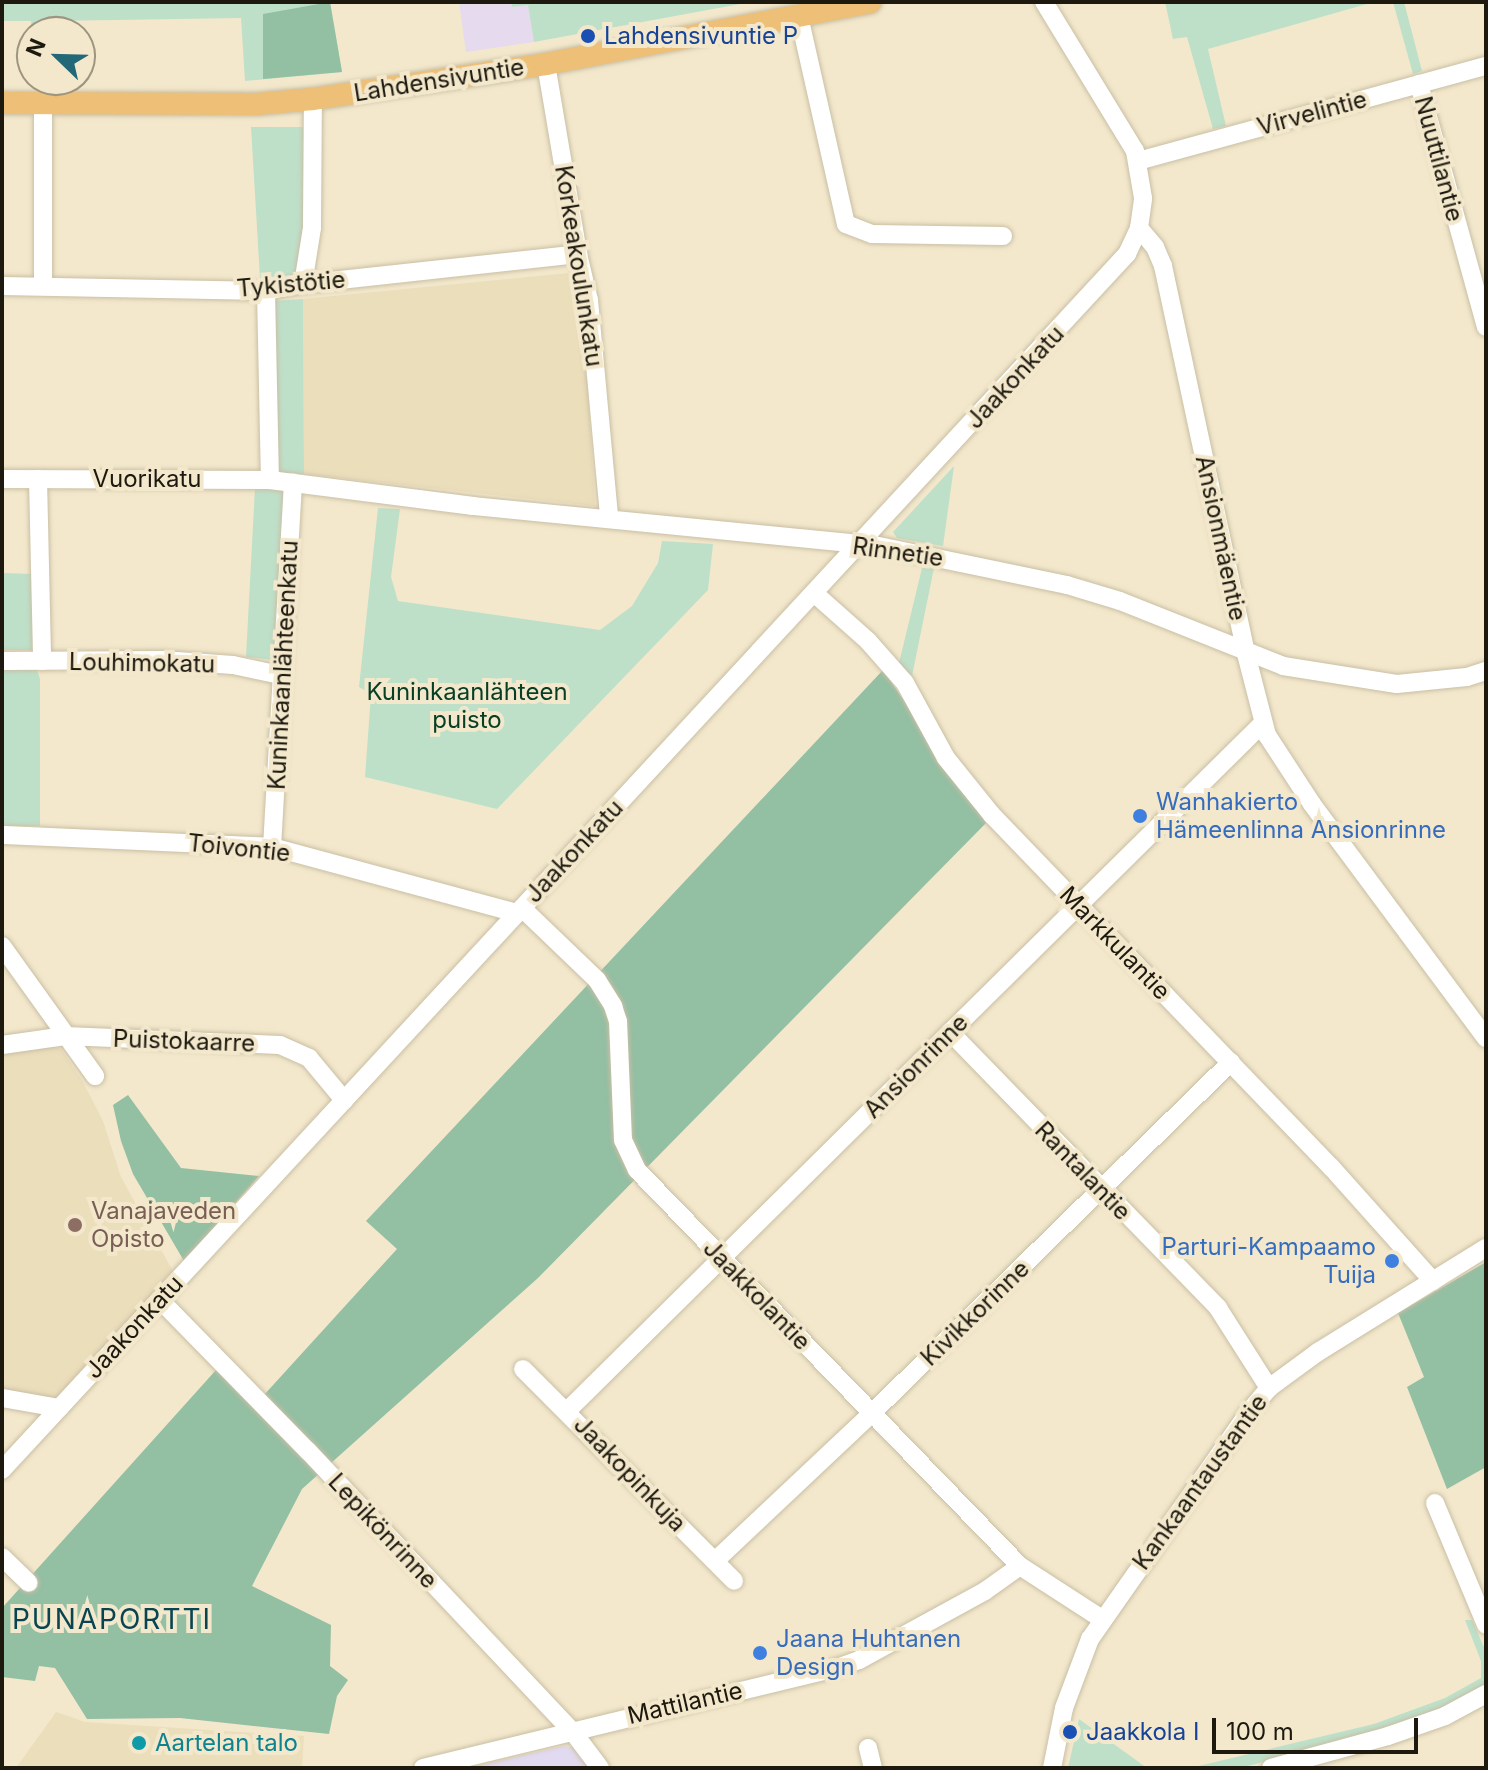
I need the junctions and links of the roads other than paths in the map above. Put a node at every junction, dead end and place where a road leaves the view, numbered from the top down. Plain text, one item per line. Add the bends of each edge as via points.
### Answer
1 (870, 2) edge
2 (1044, 2) edge
3 (799, 16) junction
4 (546, 64) junction
5 (1486, 66) edge
6 (1419, 84) junction
7 (313, 99) junction
8 (2, 103) edge
9 (43, 104) junction
10 (1138, 161) junction
11 (1139, 228) junction
12 (1003, 236) dead end
13 (578, 254) junction
14 (303, 284) junction
15 (2, 286) edge
16 (43, 286) junction
17 (266, 291) junction
18 (1486, 327) edge
19 (2, 479) edge
20 (38, 479) junction
21 (270, 480) junction
22 (293, 483) junction
23 (609, 517) junction
24 (857, 546) junction
25 (814, 593) junction
26 (1245, 650) junction
27 (2, 661) edge
28 (42, 661) junction
29 (1486, 671) edge
30 (280, 675) junction
31 (1263, 723) junction
32 (2, 835) edge
33 (272, 847) junction
34 (1079, 906) junction
35 (519, 911) junction
36 (2, 946) edge
37 (950, 1032) junction
38 (65, 1036) junction
39 (1486, 1038) edge
40 (2, 1045) edge
41 (1231, 1062) junction
42 (95, 1076) dead end
43 (344, 1100) junction
44 (1100, 1190) junction
45 (1486, 1248) edge
46 (722, 1257) junction
47 (1433, 1281) junction
48 (160, 1300) junction
49 (523, 1369) dead end
50 (1269, 1388) junction
51 (2, 1398) edge
52 (59, 1408) junction
53 (568, 1410) junction
54 (872, 1413) junction
55 (2, 1470) edge
56 (1435, 1503) dead end
57 (2, 1557) edge
58 (715, 1561) junction
59 (1020, 1566) junction
60 (734, 1581) dead end
61 (29, 1583) dead end
62 (1102, 1619) junction
63 (1486, 1625) edge
64 (1486, 1694) edge
65 (573, 1732) junction
66 (868, 1748) dead end
67 (423, 1768) edge
68 (600, 1768) edge
69 (873, 1768) edge
70 (1052, 1768) edge
71 (1271, 1768) edge

1 - 3 main road, Lahdensivuntie
2 - 10 street
3 - 4 main road, Lahdensivuntie
3 - 12 street via 846,224 872,234
4 - 7 main road, Lahdensivuntie
4 - 13 street, Korkeakoulunkatu
5 - 6 street, Virvelintie
6 - 10 street, Virvelintie
6 - 18 street, Nuuttilantie
7 - 9 main road, Lahdensivuntie
7 - 14 street via 312,228
8 - 9 main road, Lahdensivuntie
9 - 16 street
10 - 11 street via 1143,198
11 - 24 street, Jaakonkatu via 1127,254 1104,281
11 - 26 street, Ansionmäentie via 1163,266
13 - 14 street, Tykistötie
13 - 23 street, Korkeakoulunkatu via 589,300
14 - 17 street, Tykistötie
15 - 16 street, Tykistötie
16 - 17 street, Tykistötie
17 - 21 street
19 - 20 street, Vuorikatu
20 - 21 street, Vuorikatu
20 - 28 street
21 - 22 street, Vuorikatu
22 - 23 street, Rinnetie
22 - 30 street, Kuninkaanlähteenkatu
23 - 24 street, Rinnetie
24 - 25 street, Jaakonkatu
24 - 26 street, Rinnetie via 930,555 1067,585
25 - 34 street, Markkulantie via 905,683 946,758
25 - 35 street, Jaakonkatu
26 - 29 street, Rinnetie via 1283,666 1397,684
26 - 31 street, Ansionmäentie
27 - 28 street, Louhimokatu
28 - 30 street, Louhimokatu via 163,660
30 - 33 street, Kuninkaanlähteenkatu
31 - 34 street, Ansionrinne
31 - 39 street, Ansionmäentie via 1312,804
32 - 33 street, Toivontie
33 - 35 street, Toivontie
34 - 37 street, Ansionrinne
34 - 41 street, Markkulantie
35 - 43 street, Jaakonkatu
35 - 46 street, Jaakkolantie via 603,987 618,1021 623,1140 637,1170
36 - 38 street
37 - 44 street, Rantalantie
37 - 46 street, Ansionrinne
38 - 40 street, Puistokaarre
38 - 42 street
38 - 43 street, Puistokaarre via 280,1045 309,1058
41 - 44 street, Kivikkorinne
41 - 47 street, Markkulantie
43 - 48 street, Jaakonkatu
44 - 50 street, Rantalantie via 1218,1308
44 - 54 street, Kivikkorinne
45 - 47 street, Kankaantaustantie
46 - 53 street, Ansionrinne
46 - 54 street, Jaakkolantie
47 - 50 street, Kankaantaustantie
48 - 52 street, Jaakonkatu
48 - 65 street, Lepikönrinne
49 - 53 street, Jaakopinkuja
50 - 62 street, Kankaantaustantie
51 - 52 street
52 - 55 street, Jaakonkatu
53 - 58 street, Jaakopinkuja
54 - 58 street, Kivikkorinne
54 - 59 street, Jaakkolantie
56 - 63 street
57 - 61 street
58 - 60 street, Jaakopinkuja
59 - 62 street, Jaakkolantie
59 - 65 street, Mattilantie via 859,1660
62 - 70 street, Kankaantaustantie via 1064,1708
64 - 71 street via 1445,1716 1388,1736
65 - 67 street, Mattilantie
65 - 68 street, Lepikönrinne
66 - 69 street

